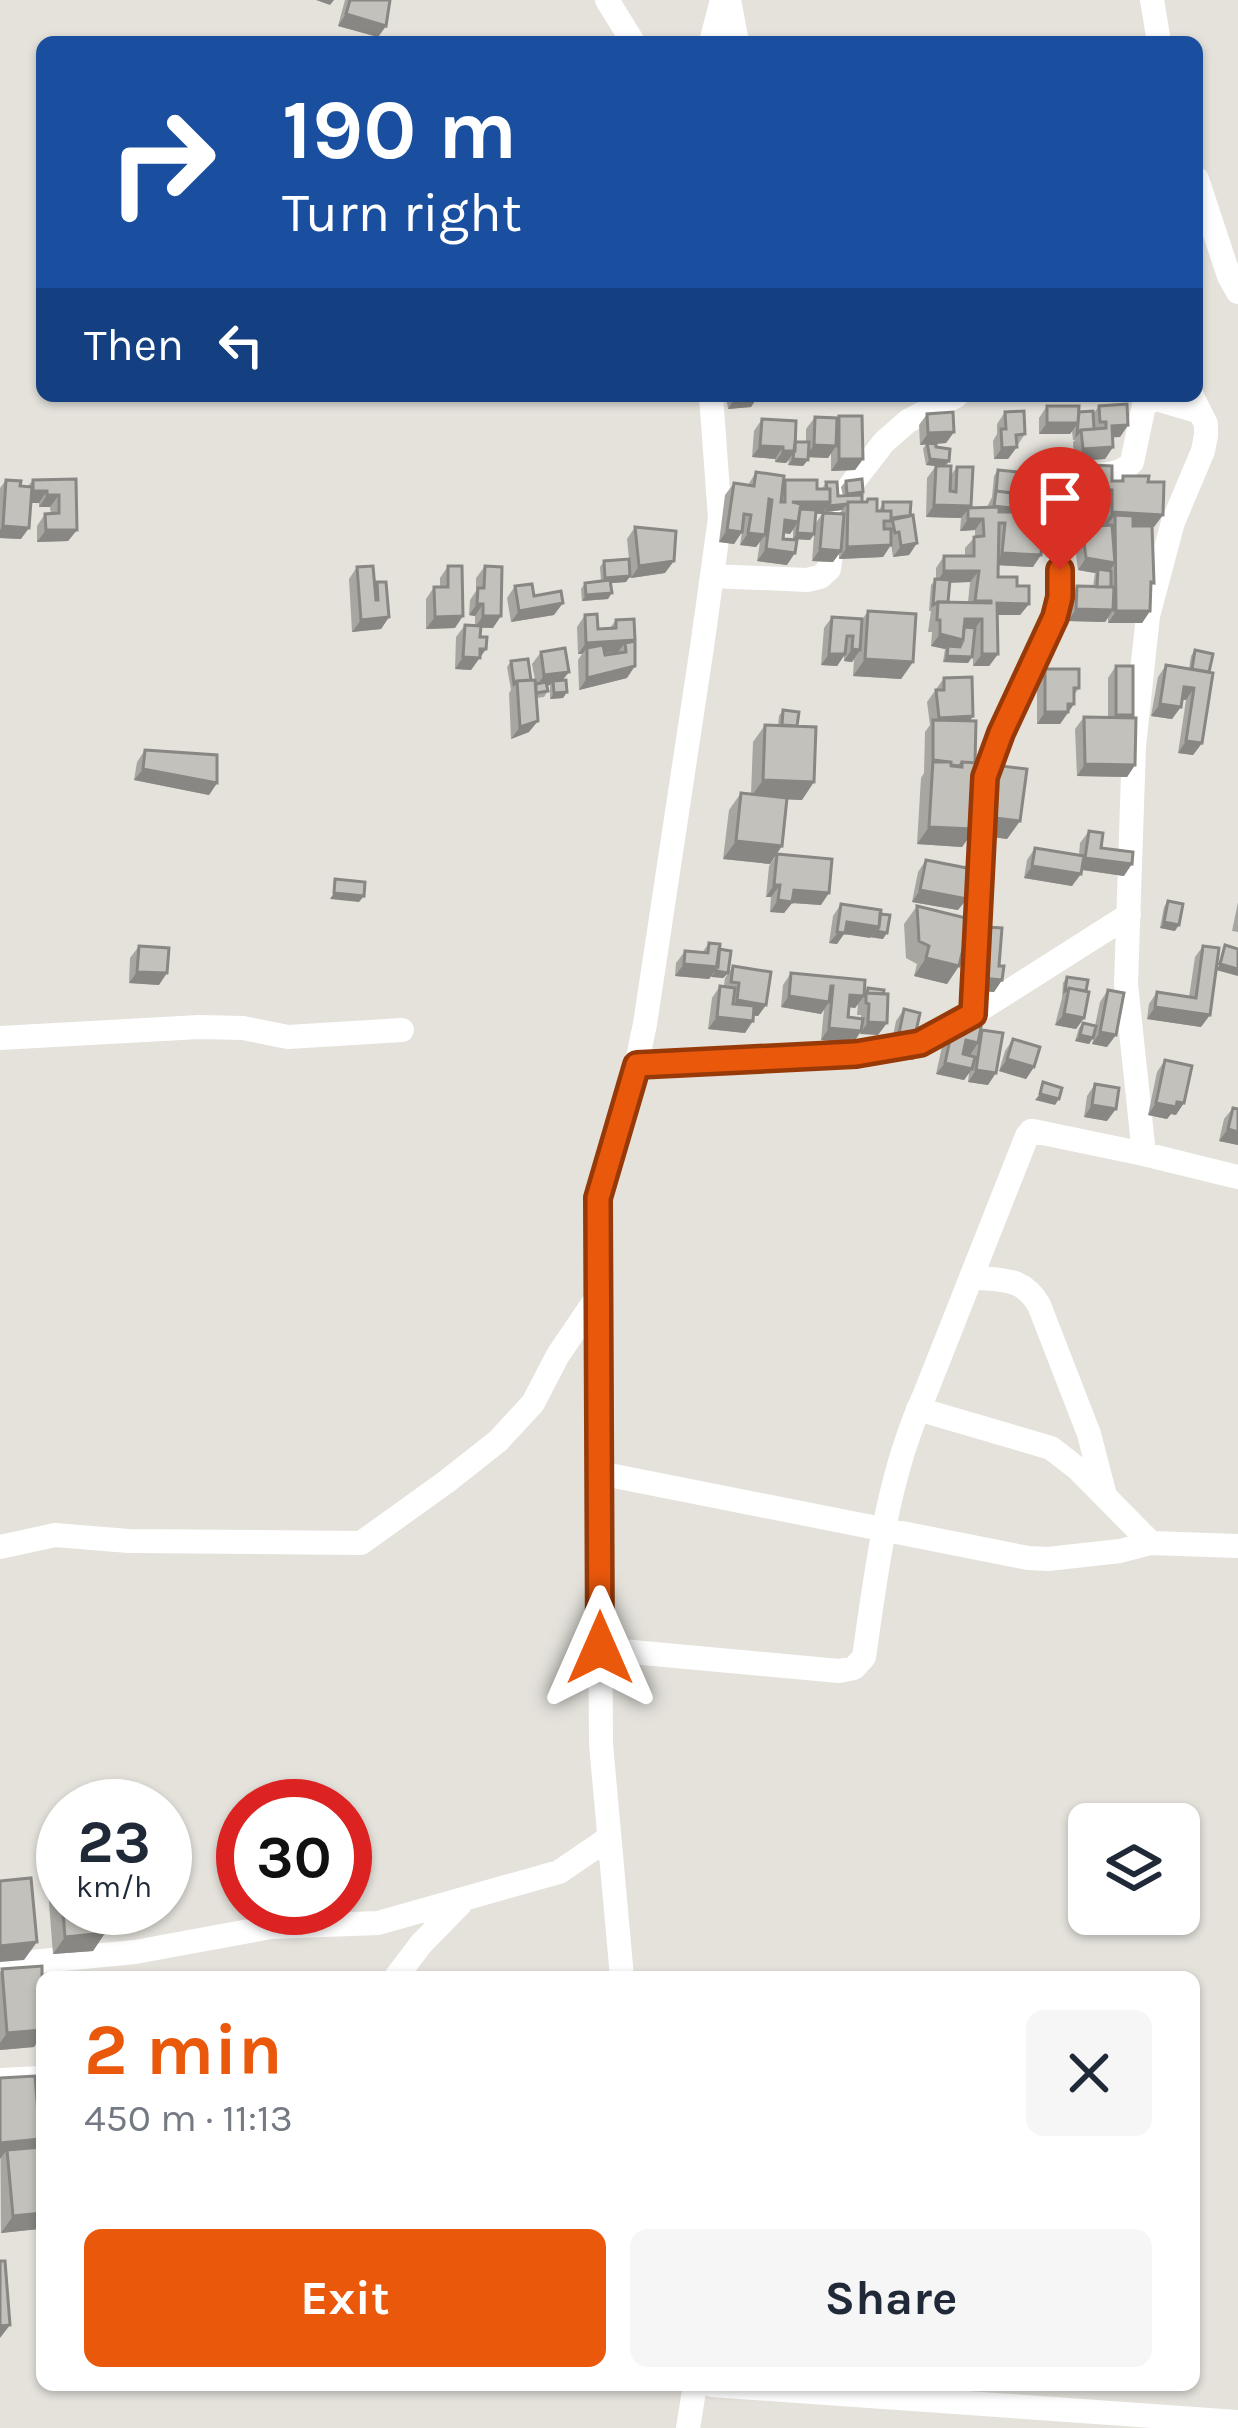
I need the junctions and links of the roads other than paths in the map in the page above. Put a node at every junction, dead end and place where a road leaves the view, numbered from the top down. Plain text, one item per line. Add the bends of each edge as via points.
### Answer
1 (607, 0) edge
2 (726, 0) edge
3 (1152, 0) edge
4 (629, 36) edge
5 (713, 36) edge
6 (735, 36) edge
7 (1159, 36) edge
8 (1203, 197) edge
9 (1211, 220) junction
10 (1203, 238) edge
11 (1238, 292) edge
12 (711, 402) edge
13 (944, 402) edge
14 (1145, 402) edge
15 (1195, 404) edge
16 (712, 576) junction
17 (1129, 915) junction
18 (973, 1014) junction
19 (402, 1030) dead end
20 (0, 1038) edge
21 (637, 1065) junction
22 (1144, 1154) junction
23 (1238, 1178) edge
24 (971, 1277) junction
25 (598, 1296) junction
26 (918, 1409) junction
27 (599, 1473) junction
28 (1105, 1496) junction
29 (882, 1531) junction
30 (1150, 1543) junction
31 (1238, 1546) edge
32 (0, 1547) edge
33 (600, 1648) junction
34 (609, 1838) junction
35 (463, 1901) junction
36 (0, 1965) edge
37 (401, 1971) edge
38 (621, 1971) edge
39 (36, 2078) edge
40 (0, 2080) edge
41 (694, 2391) edge
42 (797, 2391) edge
43 (1238, 2422) edge
44 (688, 2428) edge

1 - 4 street
2 - 5 street
2 - 6 street
3 - 7 street
8 - 9 street
9 - 10 street
9 - 11 street
12 - 16 street via 720,518
13 - 16 street via 884,442 843,495 829,569 820,577
14 - 18 street via 1126,470 1069,474 1058,488 1055,617 985,777
15 - 17 street via 1207,424 1203,452 1148,616
16 - 21 street
17 - 18 street
17 - 22 street via 1126,984
18 - 21 street via 920,1043 856,1054
19 - 20 street via 288,1036 199,1027
21 - 25 street via 598,1198
22 - 23 street
22 - 24 street via 1031,1131
24 - 26 street
24 - 28 street via 1030,1290 1089,1434
25 - 27 street
25 - 32 street via 533,1403 497,1441 361,1543 55,1535
26 - 28 street via 1051,1448
26 - 29 street
27 - 29 street
27 - 33 street
28 - 30 street
29 - 30 street via 1048,1559
29 - 33 street via 864,1657 854,1668
30 - 31 street
33 - 34 street
34 - 35 street via 560,1872
34 - 38 street
35 - 36 street via 378,1923 271,1927
35 - 37 street
39 - 40 street
41 - 44 street
42 - 43 street

